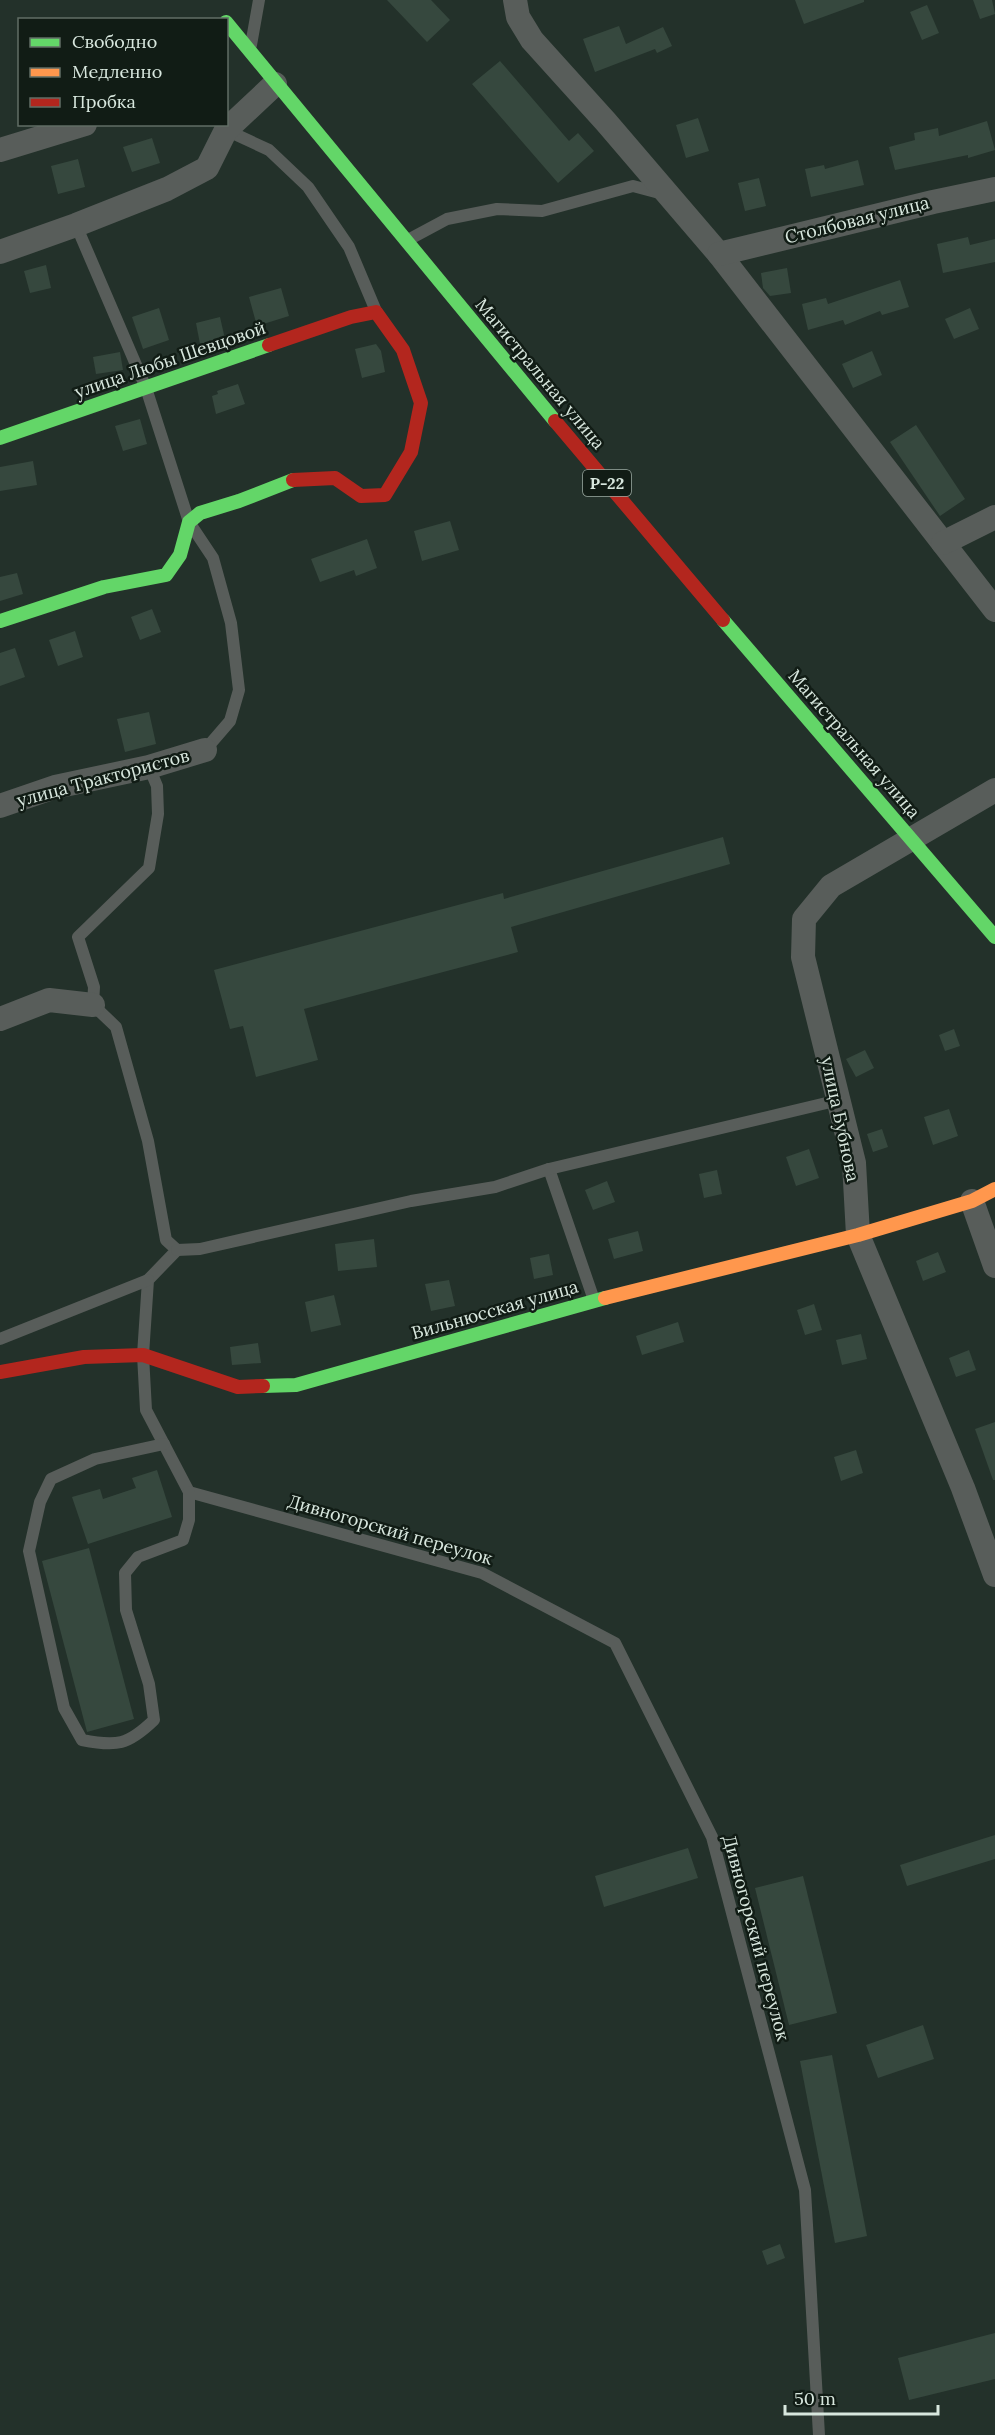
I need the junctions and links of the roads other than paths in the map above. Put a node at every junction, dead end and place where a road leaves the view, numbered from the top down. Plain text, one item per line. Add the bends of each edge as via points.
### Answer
1 (259, 0) edge
2 (516, 0) edge
3 (228, 24) edge
4 (250, 52) junction
5 (275, 84) junction
6 (228, 123) edge
7 (78, 126) edge
8 (223, 127) edge
9 (0, 150) edge
10 (995, 189) edge
11 (670, 196) junction
12 (76, 225) junction
13 (406, 241) junction
14 (0, 252) edge
15 (719, 254) junction
16 (376, 312) junction
17 (146, 387) junction
18 (0, 438) edge
19 (995, 517) edge
20 (189, 522) junction
21 (943, 543) junction
22 (995, 610) edge
23 (0, 621) edge
24 (205, 750) joint
25 (149, 767) junction
26 (995, 790) edge
27 (0, 806) edge
28 (911, 838) junction
29 (995, 937) edge
30 (93, 1005) junction
31 (0, 1019) edge
32 (839, 1100) junction
33 (549, 1169) junction
34 (995, 1189) edge
35 (972, 1201) junction
36 (858, 1235) junction
37 (177, 1250) junction
38 (995, 1266) edge
39 (148, 1280) junction
40 (594, 1301) junction
41 (0, 1339) edge
42 (143, 1355) junction
43 (0, 1372) edge
44 (164, 1444) junction
45 (189, 1492) junction
46 (995, 1575) edge
47 (819, 2435) edge

1 - 4 lane
2 - 11 street via 518,17 532,40
3 - 4 main road, Магистральная улица / Р-22
4 - 5 main road, Магистральная улица / Р-22
5 - 6 street
5 - 13 main road, Магистральная улица / Р-22
7 - 9 street
8 - 12 street via 207,168 167,189
8 - 16 lane via 269,150 308,187 349,248
10 - 15 street, Столбовая улица
11 - 13 lane via 633,186 542,211 497,209 447,219
11 - 15 street
12 - 14 street
12 - 17 lane
13 - 28 main road, Магистральная улица / Р-22 via 646,530
15 - 21 street
16 - 17 main road, улица Любы Шевцовой
16 - 20 main road via 403,350 420,404 411,452 385,495 361,496 335,478 289,480 200,513
17 - 18 main road, улица Любы Шевцовой
17 - 20 lane
19 - 21 street
20 - 23 main road via 180,555 166,575 104,588
20 - 24 lane via 213,558 231,623 238,690 230,722
21 - 22 street
24 - 25 street, улица Трактористов
25 - 27 street, улица Трактористов via 55,787
25 - 30 lane via 157,786 158,814 149,868 78,937 94,987
26 - 28 street, улица Бубнова
28 - 29 main road, Магистральная улица / Р-22
28 - 32 street, улица Бубнова via 831,886 804,919 803,957
30 - 31 street via 50,1000
30 - 37 lane via 116,1027 148,1141 166,1240
32 - 33 lane
32 - 36 street, улица Бубнова via 854,1163
33 - 37 lane via 495,1187 411,1201 200,1249
33 - 40 lane
34 - 35 main road, Вильнюсская улица
35 - 36 main road, Вильнюсская улица
35 - 38 street
36 - 40 main road, Вильнюсская улица
36 - 46 street, улица Бубнова
37 - 39 lane
39 - 41 lane
39 - 42 lane
40 - 42 main road, Вильнюсская улица via 296,1385 238,1387
42 - 43 main road, Вильнюсская улица via 84,1357
42 - 44 lane via 146,1410
44 - 45 lane
44 - 45 lane via 95,1459 51,1479 40,1502 29,1551 64,1707 82,1740 109,1746 138,1736 154,1720 149,1684 126,1610 125,1573 138,1557 183,1540 189,1520
45 - 47 lane, Дивногорский переулок via 482,1573 615,1643 712,1837 805,2190

